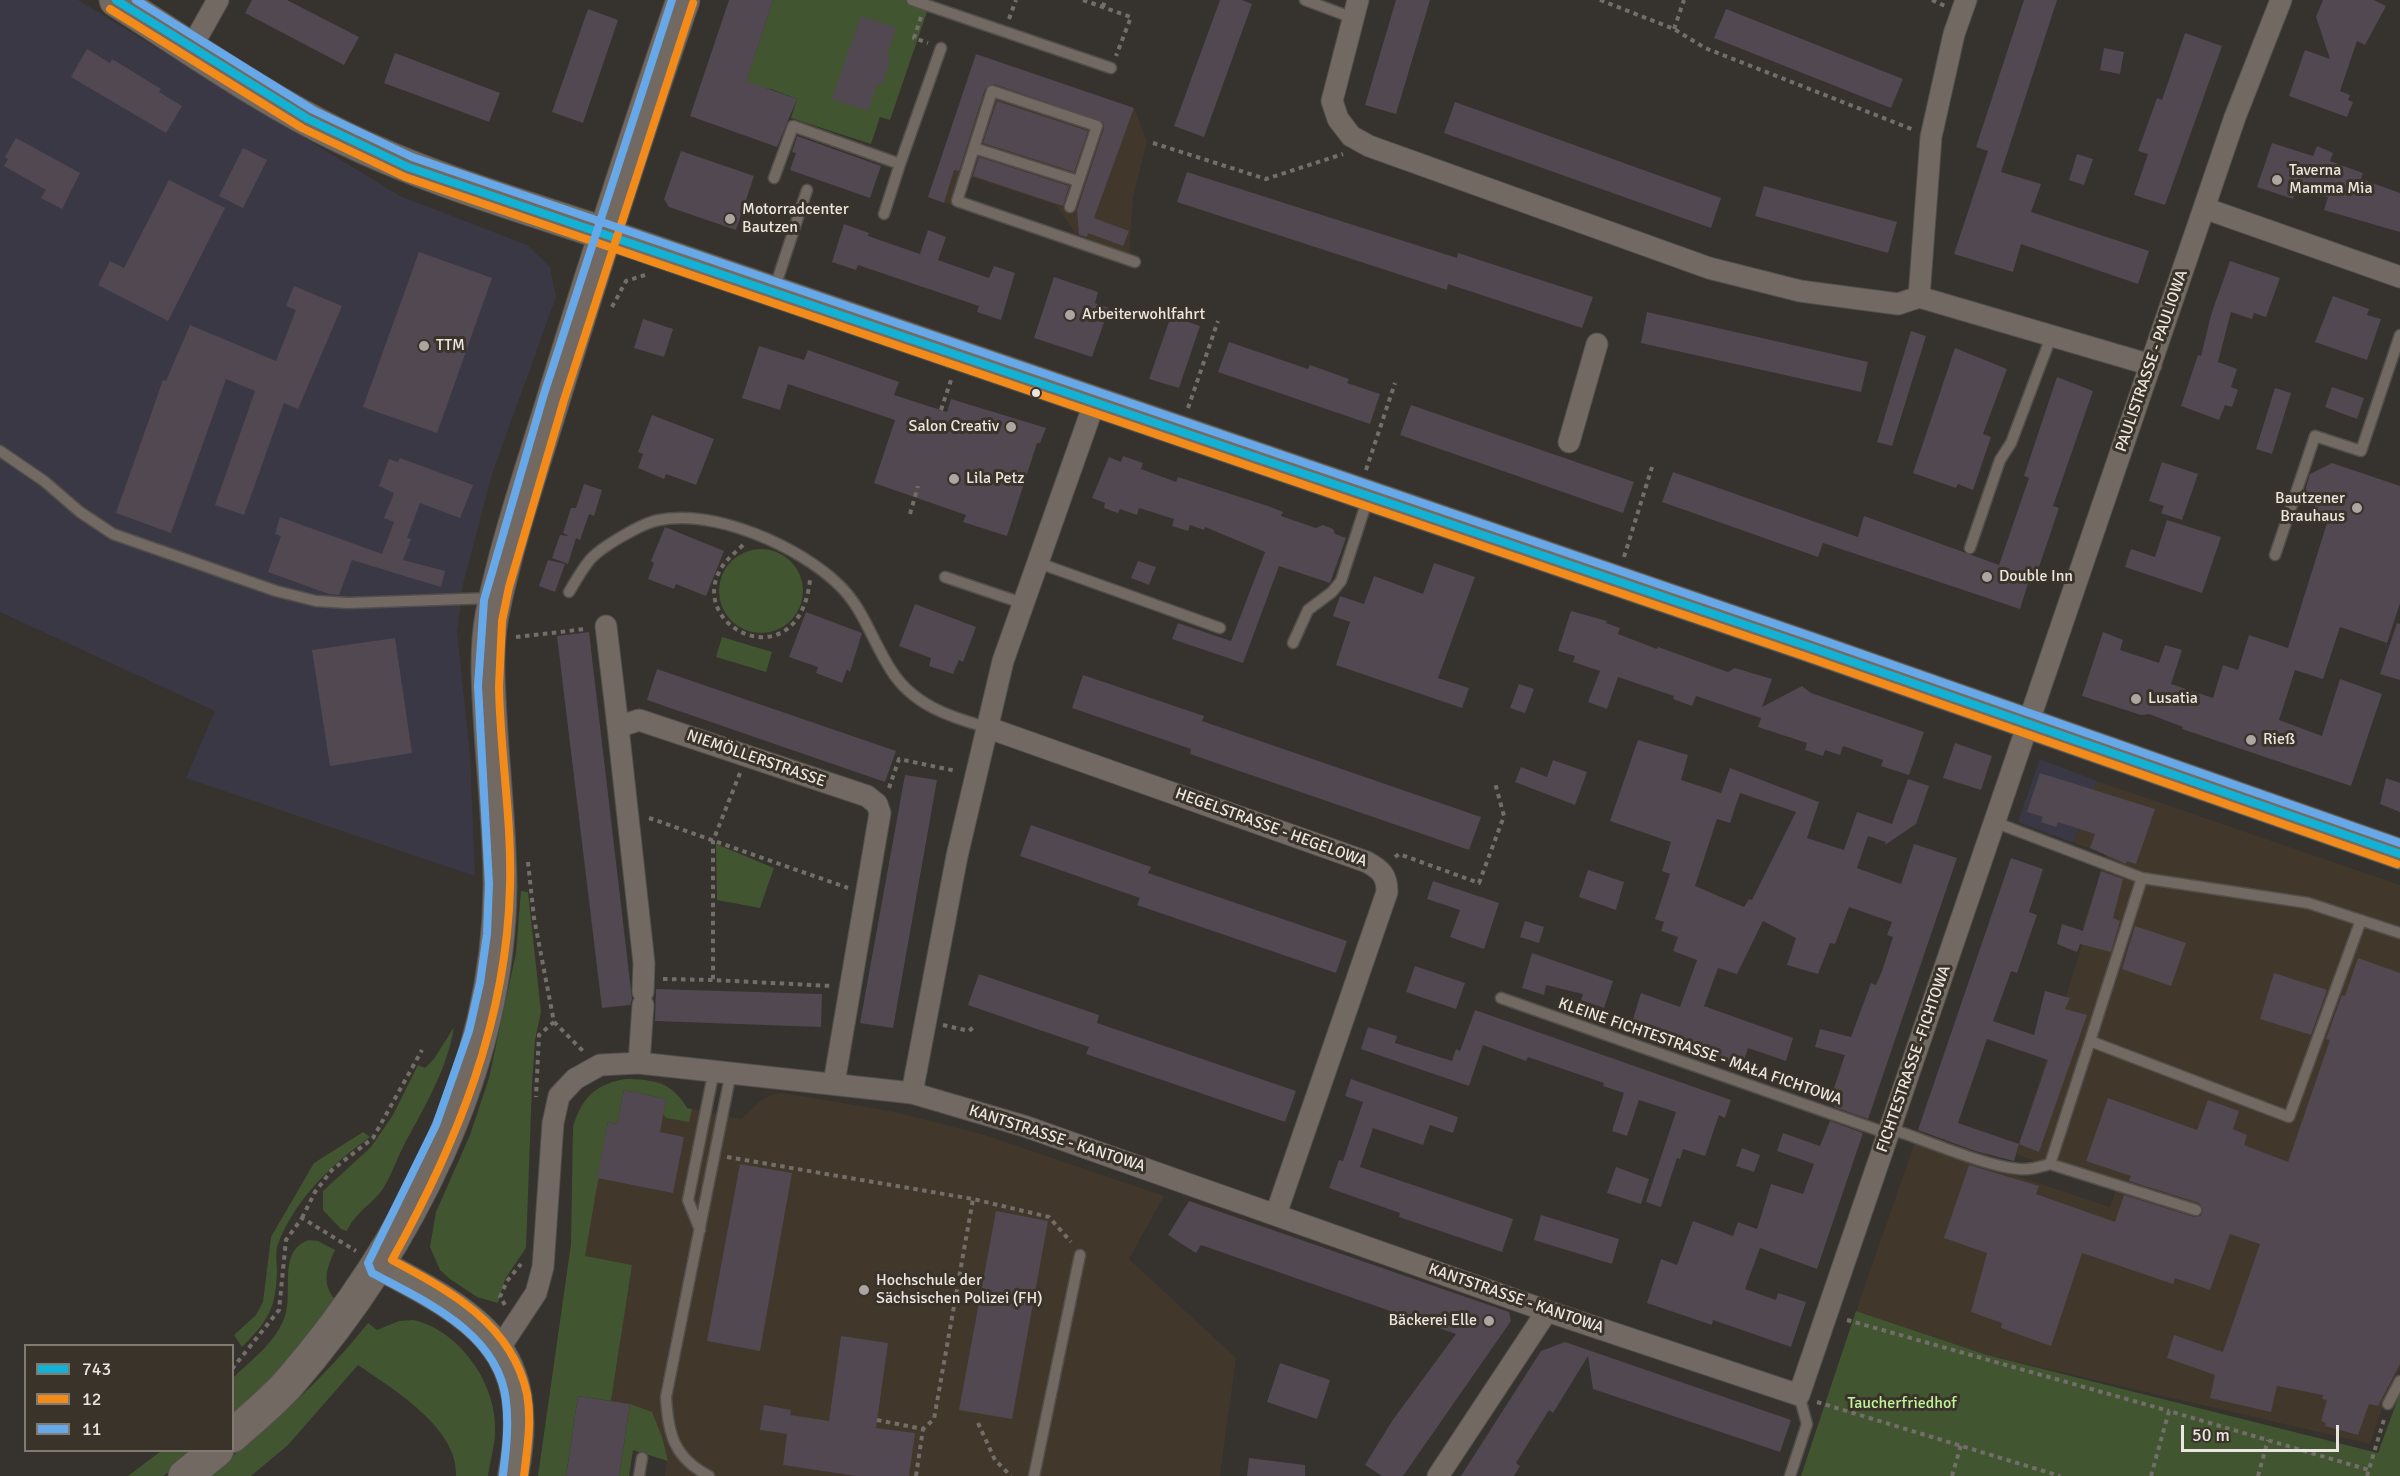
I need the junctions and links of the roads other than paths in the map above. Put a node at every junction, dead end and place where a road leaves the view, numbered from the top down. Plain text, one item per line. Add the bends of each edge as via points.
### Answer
1 (116, 0) edge
2 (218, 0) edge
3 (682, 0) edge
4 (912, 0) edge
5 (1305, 0) edge
6 (1966, 0) edge
7 (2281, 0) edge
8 (1355, 9) edge
9 (191, 48) junction
10 (941, 48) road end
11 (1112, 68) road end
12 (974, 148) junction
13 (900, 164) junction
14 (774, 178) dead end
15 (1078, 182) junction
16 (807, 190) dead end
17 (1070, 207) dead end
18 (2204, 208) junction
19 (884, 214) dead end
20 (606, 234) junction
21 (1135, 262) dead end
22 (2400, 277) edge
23 (774, 291) junction
24 (1919, 297) junction
25 (2400, 335) edge
26 (2051, 337) junction
27 (1597, 344) dead end
28 (2151, 365) junction
29 (1095, 401) junction
30 (1569, 442) dead end
31 (0, 451) edge
32 (1363, 496) junction
33 (1970, 548) dead end
34 (2275, 555) dead end
35 (1036, 562) junction
36 (945, 577) dead end
37 (569, 592) dead end
38 (497, 598) junction
39 (1022, 603) junction
40 (606, 626) road end
41 (1220, 628) dead end
42 (1293, 643) dead end
43 (2027, 723) junction
44 (618, 727) junction
45 (986, 727) junction
46 (1994, 822) junction
47 (2400, 854) edge
48 (2142, 878) junction
49 (2361, 920) junction
50 (2400, 933) edge
51 (1501, 998) dead end
52 (2090, 1041) junction
53 (639, 1063) junction
54 (722, 1071) junction
55 (834, 1083) junction
56 (912, 1093) junction
57 (1890, 1131) junction
58 (2050, 1164) junction
59 (2196, 1210) dead end
60 (1276, 1214) junction
61 (700, 1230) junction
62 (1080, 1255) road end
63 (378, 1264) junction
64 (1547, 1311) junction
65 (499, 1350) junction
66 (2400, 1381) edge
67 (1799, 1395) junction
68 (2388, 1404) road end
69 (234, 1434) edge
70 (215, 1452) edge
71 (642, 1458) dead end
72 (185, 1476) edge
73 (513, 1476) edge
74 (639, 1476) edge
75 (709, 1476) edge
76 (1034, 1476) edge
77 (1438, 1476) edge
78 (1790, 1476) edge

1 - 9 main road
2 - 9 street
3 - 20 main road
4 - 11 lane
5 - 8 lane
6 - 24 street via 1954,34 1931,137
7 - 18 street, PAULISTRASSE - PAULIOWA
8 - 24 street via 1332,101 1338,119 1351,136 1369,146 1709,268 1800,291 1898,304
9 - 20 main road via 308,119 408,167
10 - 13 lane
12 - 15 lane
12 - 15 lane via 992,91 1097,126
12 - 21 lane via 957,201
13 - 14 lane via 793,126
13 - 19 lane
15 - 17 lane
16 - 23 lane
18 - 22 street
18 - 28 street, PAULISTRASSE - PAULIOWA
20 - 23 main road
20 - 38 main road via 529,478
23 - 29 main road
24 - 26 street
25 - 34 lane via 2361,451 2315,436
26 - 28 street
26 - 33 lane via 2011,443 2000,460
27 - 30 street
28 - 43 street, PAULISTRASSE - PAULIOWA
29 - 32 main road
29 - 35 street
31 - 38 lane via 113,534 276,591 316,601 348,603
32 - 42 lane via 1341,581 1308,610
32 - 43 main road
35 - 39 street
35 - 41 lane
36 - 39 lane
37 - 45 lane via 590,560 658,519 713,520 756,533 838,584 857,606 891,671 920,702
38 - 63 main road via 487,674 500,885 496,960 465,1085 433,1161
39 - 45 street
40 - 44 street
43 - 46 street, FICHTESTRASSE -FICHTOWA
43 - 47 main road
44 - 53 street via 643,992
44 - 55 street, NIEMÖLLERSTRASSE via 639,720 867,796 877,804 880,813
45 - 56 street
45 - 60 street, HEGELSTRASSE - HEGELOWA via 1367,862 1381,870 1387,880 1387,892
46 - 48 lane
46 - 57 street, FICHTESTRASSE -FICHTOWA
48 - 49 lane via 2308,903
48 - 52 lane
49 - 50 lane
49 - 52 lane via 2289,1117
51 - 57 lane, KLEINE FICHTESTRASSE - MAŁA FICHTOWA
52 - 58 lane
53 - 54 street, KANTSTRASSE - KANTOWA
53 - 65 street, KANTSTRASSE - KANTOWA via 600,1065 576,1079 559,1096 553,1124 543,1267 536,1293
54 - 55 street, KANTSTRASSE - KANTOWA
54 - 61 lane via 715,1155
54 - 61 lane via 688,1200
55 - 56 street, KANTSTRASSE - KANTOWA
56 - 60 street, KANTSTRASSE - KANTOWA via 1024,1126
57 - 58 lane, KLEINE FICHTESTRASSE - MAŁA FICHTOWA via 2018,1169
57 - 67 street, FICHTESTRASSE -FICHTOWA
58 - 59 lane
60 - 64 street, KANTSTRASSE - KANTOWA
61 - 75 lane via 666,1397 673,1443 691,1465
62 - 76 lane
63 - 65 main road via 447,1300
63 - 69 main road via 287,1385
64 - 67 street, KANTSTRASSE - KANTOWA
64 - 77 street
65 - 73 main road via 512,1372 520,1410
66 - 68 lane
67 - 78 lane via 1807,1424
70 - 72 main road
71 - 74 lane

